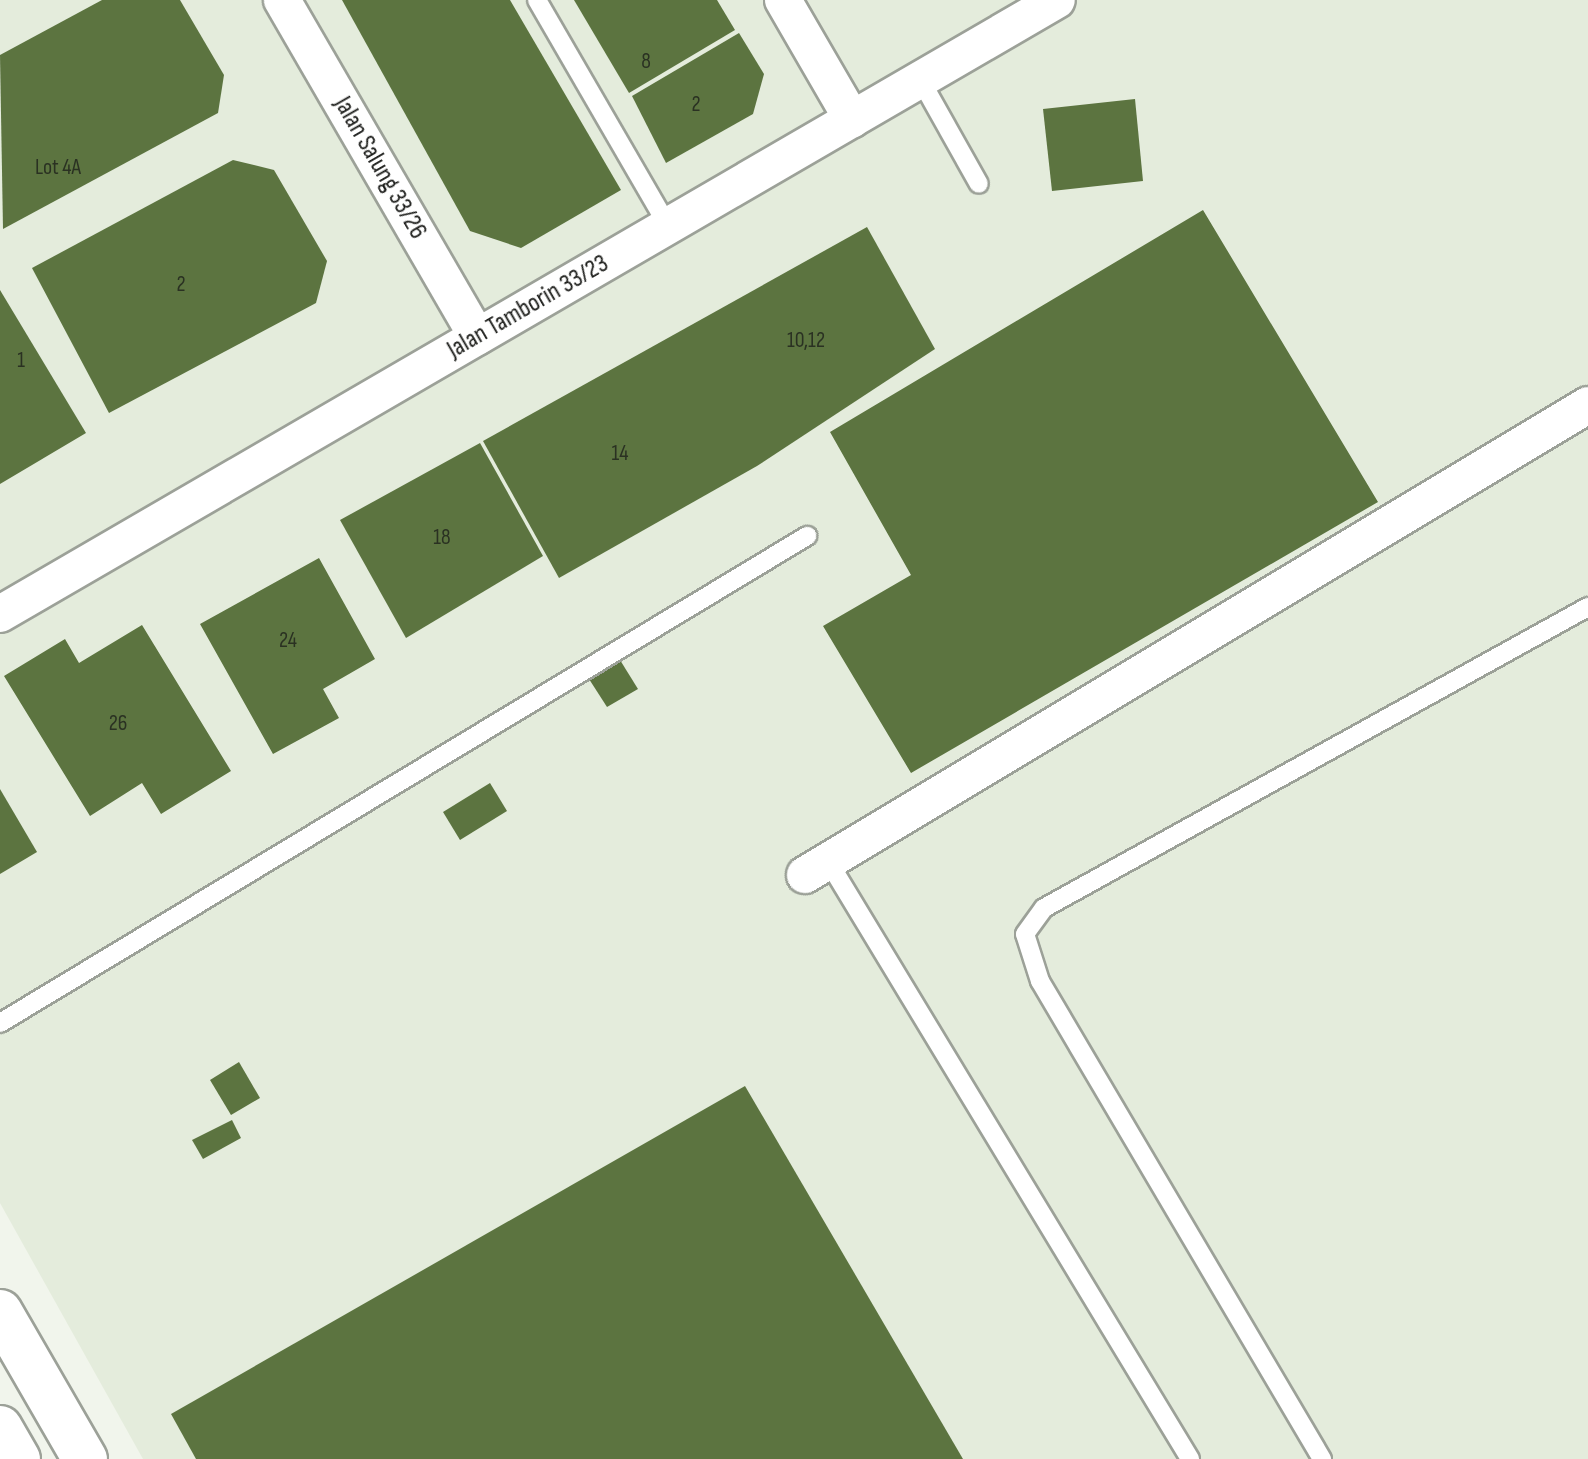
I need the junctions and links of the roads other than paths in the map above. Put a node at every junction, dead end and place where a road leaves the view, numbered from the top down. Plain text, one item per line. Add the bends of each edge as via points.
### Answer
1 (282, 0) edge
2 (537, 0) edge
3 (783, 0) edge
4 (1057, 0) edge
5 (920, 79) junction
6 (852, 119) junction
7 (979, 184) dead end
8 (668, 226) junction
9 (477, 337) junction
10 (1588, 405) edge
11 (807, 536) dead end
12 (1588, 607) edge
13 (0, 614) edge
14 (817, 868) joint
15 (0, 1023) edge
16 (0, 1312) edge
17 (0, 1428) edge
18 (18, 1459) edge
19 (85, 1459) edge
20 (1190, 1459) edge
21 (1322, 1459) edge

1 - 9 street, Jalan Salung 33/26
2 - 8 lane
3 - 6 street
4 - 5 street, Jalan Tamborin 33/23
5 - 6 street, Jalan Tamborin 33/23
5 - 7 lane
6 - 8 street, Jalan Tamborin 33/23
8 - 9 street, Jalan Tamborin 33/23
9 - 13 street, Jalan Tamborin 33/23
10 - 14 street
11 - 15 lane
12 - 21 lane via 1044,908 1025,934 1040,981
14 - 20 lane
16 - 19 main road
17 - 18 main road

